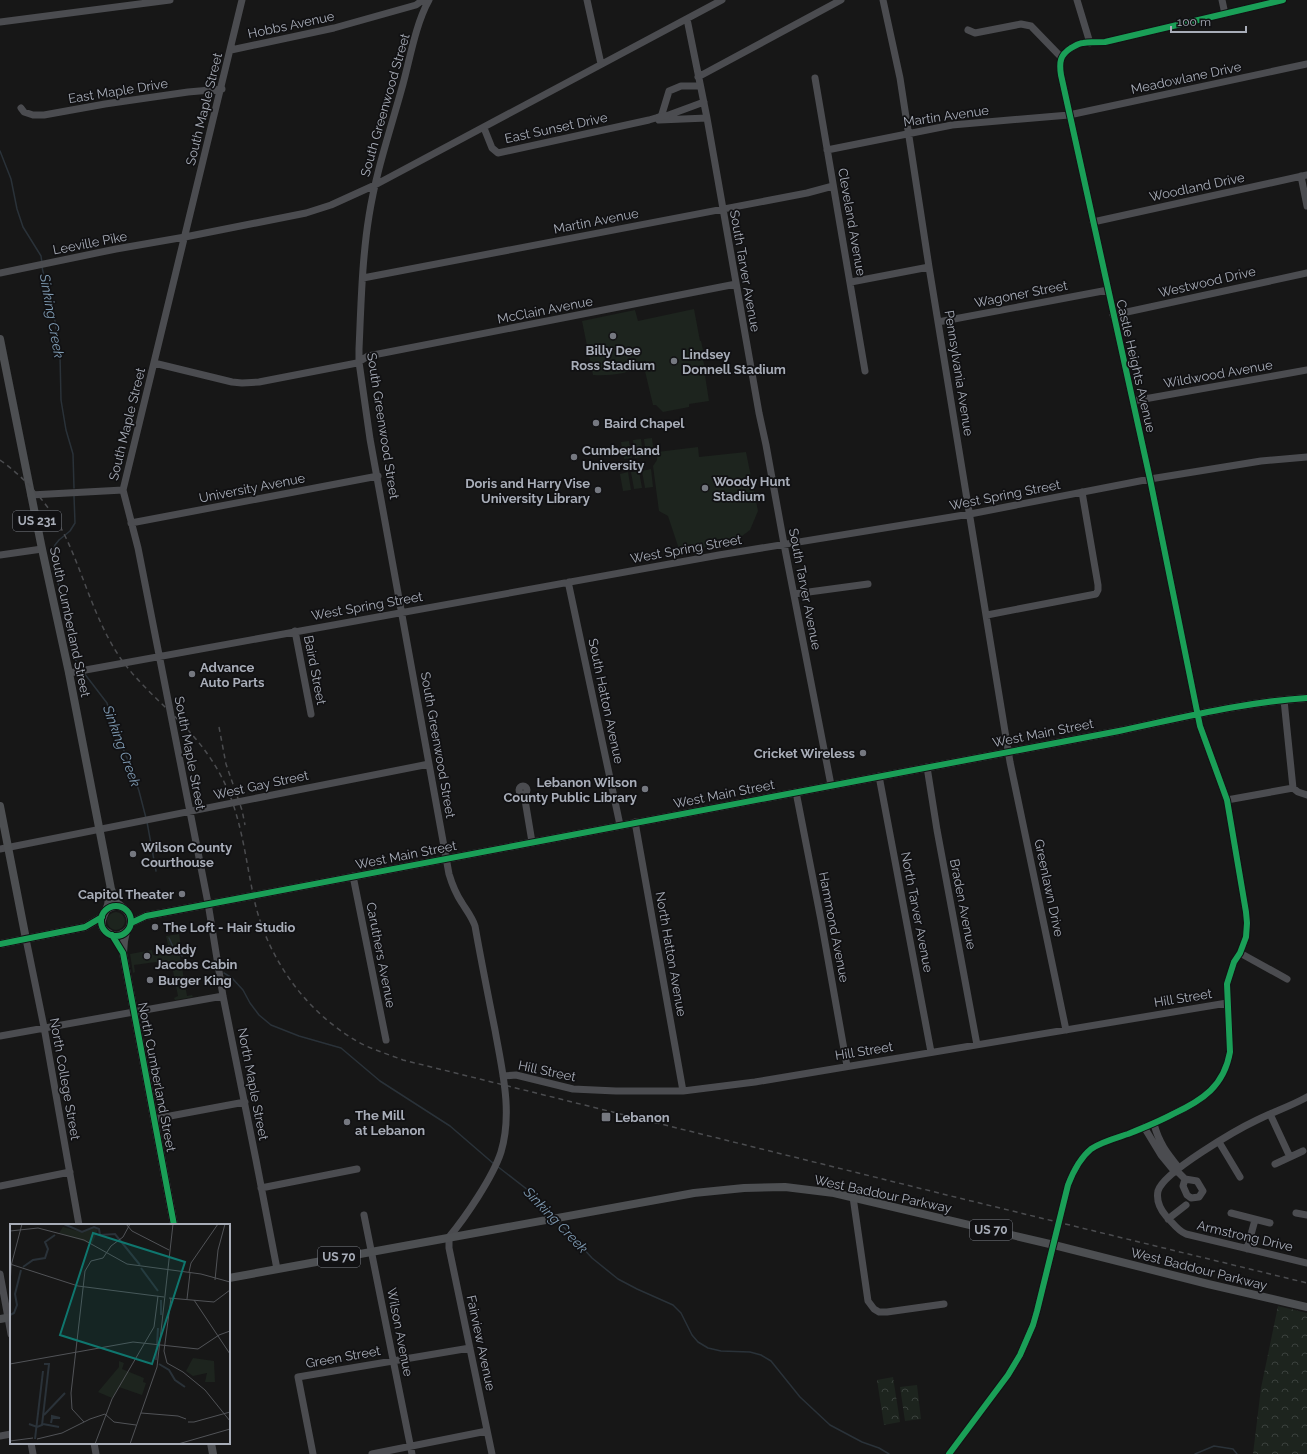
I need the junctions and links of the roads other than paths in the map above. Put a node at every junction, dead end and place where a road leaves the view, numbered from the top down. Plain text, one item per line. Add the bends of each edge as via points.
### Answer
1 (170, 0) edge
2 (242, 0) edge
3 (423, 0) edge
4 (429, 0) edge
5 (587, 0) edge
6 (722, 0) edge
7 (841, 0) edge
8 (883, 0) edge
9 (1077, 0) edge
10 (1222, 0) edge
11 (1283, 0) edge
12 (1225, 14) junction
13 (687, 19) junction
14 (0, 22) edge
15 (968, 30) dead end
16 (1090, 43) junction
17 (231, 50) junction
18 (1061, 57) junction
19 (601, 64) junction
20 (1307, 64) edge
21 (698, 77) junction
22 (815, 78) dead end
23 (700, 86) junction
24 (222, 89) junction
25 (704, 102) junction
26 (20, 108) dead end
27 (1069, 115) junction
28 (663, 118) junction
29 (707, 118) junction
30 (484, 128) junction
31 (909, 133) junction
32 (827, 150) junction
33 (1304, 175) edge
34 (375, 185) junction
35 (833, 186) junction
36 (1307, 206) edge
37 (722, 209) junction
38 (1093, 222) junction
39 (185, 238) junction
40 (929, 267) junction
41 (1307, 272) edge
42 (0, 274) edge
43 (363, 278) junction
44 (850, 282) junction
45 (736, 284) junction
46 (1108, 290) junction
47 (1113, 315) junction
48 (938, 322) junction
49 (0, 339) edge
50 (359, 362) junction
51 (154, 363) junction
52 (1307, 370) edge
53 (865, 371) dead end
54 (1132, 401) junction
55 (1307, 457) edge
56 (378, 476) junction
57 (1150, 480) junction
58 (124, 490) junction
59 (1082, 492) junction
60 (31, 494) junction
61 (970, 514) junction
62 (131, 523) junction
63 (784, 544) junction
64 (42, 549) junction
65 (0, 555) edge
66 (569, 582) junction
67 (868, 584) dead end
68 (794, 594) junction
69 (402, 612) junction
70 (987, 615) junction
71 (295, 631) junction
72 (158, 657) junction
73 (70, 673) junction
74 (1307, 698) edge
75 (1284, 700) junction
76 (311, 714) dead end
77 (1198, 714) junction
78 (1008, 751) junction
79 (429, 764) junction
80 (927, 767) junction
81 (879, 776) junction
82 (831, 785) junction
83 (1293, 788) junction
84 (796, 792) junction
85 (524, 794) dead end
86 (1307, 795) edge
87 (1227, 800) junction
88 (0, 806) edge
89 (189, 812) junction
90 (635, 822) junction
91 (620, 825) junction
92 (99, 829) junction
93 (532, 842) junction
94 (4, 849) edge
95 (446, 858) junction
96 (353, 876) junction
97 (111, 889) junction
98 (208, 903) junction
99 (125, 909) junction
100 (104, 914) junction
101 (146, 916) junction
102 (131, 924) junction
103 (85, 927) junction
104 (126, 932) junction
105 (109, 933) junction
106 (26, 939) junction
107 (0, 944) edge
108 (123, 952) junction
109 (1240, 953) junction
110 (1287, 979) dead end
111 (223, 996) junction
112 (1227, 1003) junction
113 (134, 1012) junction
114 (44, 1028) junction
115 (1066, 1030) junction
116 (0, 1036) edge
117 (386, 1040) dead end
118 (978, 1046) junction
119 (932, 1052) junction
120 (847, 1066) junction
121 (503, 1076) junction
122 (683, 1091) junction
123 (1307, 1097) edge
124 (244, 1102) junction
125 (1270, 1114) junction
126 (154, 1119) junction
127 (1154, 1124) junction
128 (1144, 1128) junction
129 (1219, 1142) junction
130 (1303, 1151) dead end
131 (1290, 1158) junction
132 (1275, 1164) dead end
133 (357, 1169) dead end
134 (1177, 1170) junction
135 (70, 1172) junction
136 (1240, 1177) dead end
137 (1185, 1179) dead end
138 (0, 1186) edge
139 (261, 1188) junction
140 (853, 1197) junction
141 (1186, 1205) dead end
142 (1231, 1213) dead end
143 (1296, 1213) dead end
144 (364, 1215) dead end
145 (1307, 1215) edge
146 (1168, 1219) junction
147 (1255, 1220) junction
148 (1270, 1223) dead end
149 (79, 1224) edge
150 (174, 1224) edge
151 (449, 1237) junction
152 (1054, 1245) junction
153 (1247, 1249) junction
154 (372, 1251) junction
155 (1307, 1262) edge
156 (277, 1269) junction
157 (0, 1274) edge
158 (230, 1278) edge
159 (944, 1304) dead end
160 (1307, 1307) edge
161 (6, 1318) edge
162 (10, 1331) edge
163 (470, 1348) junction
164 (393, 1361) junction
165 (487, 1431) junction
166 (10, 1434) edge
167 (0, 1436) edge
168 (31, 1444) edge
169 (94, 1444) edge
170 (211, 1444) edge
171 (412, 1450) edge
172 (33, 1454) edge
173 (96, 1454) edge
174 (213, 1454) edge
175 (313, 1454) edge
176 (372, 1454) edge
177 (492, 1454) edge
178 (949, 1454) edge

1 - 14 street
2 - 17 street, South Maple Street
3 - 17 street, Hobbs Avenue via 416,5 334,28
4 - 34 street, South Greenwood Street via 416,36
5 - 19 street
6 - 13 street, Leeville Pike
7 - 21 street
8 - 31 street, Pennsylvania Avenue
9 - 16 street
10 - 12 street
11 - 12 street
12 - 16 street via 1106,42
13 - 19 street, Leeville Pike
13 - 21 street, South Tarver Avenue
15 - 18 street via 975,33 1021,24 1031,26
16 - 18 street via 1076,45
17 - 24 street, South Maple Street
18 - 27 street, Castle Heights Avenue via 1060,67
19 - 30 street, Leeville Pike
20 - 27 street, Meadowlane Drive
21 - 23 street, South Tarver Avenue
22 - 32 street, Cleveland Avenue
23 - 25 street, South Tarver Avenue
23 - 28 street via 681,86 669,91 664,104
24 - 26 street, East Maple Drive via 105,104 44,115 33,115
24 - 39 street, South Maple Street
25 - 28 street, East Sunset Drive
25 - 29 street, South Tarver Avenue
27 - 31 street, Martin Avenue via 966,124
27 - 38 street, Castle Heights Avenue
28 - 29 street, East Sunset Drive
28 - 30 street, East Sunset Drive via 498,153 492,148
29 - 37 street, South Tarver Avenue
30 - 34 street, Leeville Pike
31 - 32 street, Martin Avenue
31 - 40 street, Pennsylvania Avenue
32 - 35 street, Cleveland Avenue
33 - 36 street
33 - 38 street, Woodland Drive
34 - 39 street, Leeville Pike via 321,209
34 - 43 street, South Greenwood Street
35 - 37 street, Martin Avenue
35 - 44 street, Cleveland Avenue
37 - 43 street, Martin Avenue
37 - 45 street, South Tarver Avenue
38 - 46 street, Castle Heights Avenue
39 - 42 street, Leeville Pike via 116,249
39 - 51 street, South Maple Street
40 - 44 street
40 - 48 street, Pennsylvania Avenue
41 - 47 street, Westwood Drive
43 - 50 street, South Greenwood Street
44 - 53 street, Cleveland Avenue
45 - 50 street, McClain Avenue via 368,356
45 - 63 street, South Tarver Avenue
46 - 47 street, Castle Heights Avenue
46 - 48 street, Wagoner Street
47 - 54 street, Castle Heights Avenue
48 - 61 street, Pennsylvania Avenue
49 - 60 main road, South Cumberland Street / US 231
50 - 51 street, McClain Avenue via 247,383 232,382
50 - 56 street, South Greenwood Street
51 - 58 street, South Maple Street
52 - 54 street, Wildwood Avenue
54 - 57 street, Castle Heights Avenue
55 - 57 street, West Spring Street via 1261,461
56 - 62 street, University Avenue
56 - 69 street, South Greenwood Street
57 - 59 street, West Spring Street
57 - 77 street, Castle Heights Avenue
58 - 60 street
58 - 62 street, South Maple Street
59 - 61 street, West Spring Street
59 - 70 street via 1098,585 1096,594
60 - 64 main road, South Cumberland Street / US 231
61 - 63 street, West Spring Street
61 - 70 street, Pennsylvania Avenue
62 - 72 street, South Maple Street
63 - 66 street, West Spring Street
63 - 68 street, South Tarver Avenue
64 - 65 street
64 - 73 main road, South Cumberland Street / US 231
66 - 69 street, West Spring Street
66 - 91 street, South Hatton Avenue
67 - 68 street
68 - 82 street, South Tarver Avenue
69 - 71 street, West Spring Street
69 - 79 street, South Greenwood Street
70 - 78 street, Pennsylvania Avenue
71 - 72 street, West Spring Street
71 - 76 street, Baird Street
72 - 73 street, West Spring Street
72 - 89 street, South Maple Street
73 - 92 main road, South Cumberland Street / US 231
74 - 75 main road, West Main Street
75 - 77 main road, West Main Street
75 - 83 street
77 - 78 main road, West Main Street
77 - 87 street, Castle Heights Avenue
78 - 80 main road, West Main Street
78 - 115 street, Greenlawn Drive
79 - 89 street, West Gay Street
79 - 95 street, South Greenwood Street
80 - 81 main road, West Main Street
80 - 118 street, Braden Avenue
81 - 82 main road, West Main Street
81 - 119 street, North Tarver Avenue
82 - 84 main road, West Main Street
83 - 86 street
83 - 87 street
84 - 90 main road, West Main Street
84 - 120 street, Hammond Avenue via 822,920
85 - 93 street
87 - 109 street, Castle Heights Avenue via 1247,923 1246,937
88 - 94 main road
89 - 92 street, West Gay Street
89 - 98 street, South Maple Street
90 - 91 main road, West Main Street
90 - 122 street, North Hatton Avenue
91 - 93 main road, West Main Street
92 - 94 street, West Gay Street
92 - 97 main road, South Cumberland Street / US 231
93 - 95 main road, West Main Street
94 - 106 main road via 16,888
95 - 96 main road, West Main Street
95 - 121 street, South Greenwood Street via 452,887 475,926
96 - 98 main road, West Main Street
96 - 117 street, Caruthers Avenue
97 - 99 main road, South Cumberland Street / US 231 via 116,902
97 - 100 main road
98 - 101 main road, West Main Street
98 - 111 street, North Maple Street
99 - 100 main road via 113,907
99 - 101 main road, West Main Street
99 - 102 main road, US 231 via 131,917
100 - 103 main road
100 - 105 main road via 103,926
101 - 102 main road, West Main Street
102 - 104 main road
103 - 105 main road
103 - 106 main road
104 - 105 main road via 119,935
104 - 108 main road, North Cumberland Street
105 - 108 main road, North Cumberland Street
106 - 107 main road
106 - 114 street, North College Street
108 - 113 main road, North Cumberland Street
109 - 110 street
109 - 112 street, Castle Heights Avenue via 1230,972
111 - 113 street
111 - 124 street, North Maple Street
112 - 115 street, Hill Street
112 - 127 street, Castle Heights Avenue via 1230,1052 1221,1078 1199,1101
113 - 114 street
113 - 126 main road, North Cumberland Street
114 - 116 street
114 - 135 street, North College Street
115 - 118 street, Hill Street
118 - 119 street, Hill Street
119 - 120 street, Hill Street
120 - 122 street, Hill Street
121 - 122 street, Hill Street via 516,1075 564,1088 582,1090
121 - 151 street, South Greenwood Street via 506,1114 501,1152 493,1171
123 - 125 street, Armstrong Drive
124 - 126 street
124 - 139 street, North Maple Street
125 - 129 street, Armstrong Drive
125 - 131 street
126 - 150 main road, North Cumberland Street
127 - 128 street, Castle Heights Avenue
127 - 134 street via 1161,1145
128 - 134 street via 1161,1155
128 - 152 street, Castle Heights Avenue via 1100,1144 1085,1155 1073,1171 1068,1185
129 - 134 street, Armstrong Drive
129 - 136 street
130 - 131 street
131 - 132 street
133 - 139 street
134 - 137 street
134 - 146 street, Armstrong Drive via 1158,1190 1158,1203
135 - 138 street
135 - 149 street, North College Street
139 - 156 street, North Maple Street
140 - 151 main road, West Baddour Parkway / US 70 via 785,1187 744,1188 694,1193
140 - 152 main road, West Baddour Parkway / US 70
140 - 159 street via 865,1286 868,1301 874,1309 887,1312
141 - 146 street
142 - 147 street
143 - 145 street
144 - 154 street, Wilson Avenue
146 - 153 street, Armstrong Drive via 1186,1234
147 - 148 street
147 - 153 street
151 - 154 main road, US 70
151 - 163 street, Fairview Avenue via 449,1248
152 - 160 main road, West Baddour Parkway / US 70
152 - 178 street, Castle Heights Avenue via 1033,1325 1020,1355
153 - 155 street, Armstrong Drive
154 - 156 main road, US 70
154 - 164 street, Wilson Avenue
156 - 158 main road, US 70
157 - 161 street
161 - 162 street
163 - 164 street, Green Street
163 - 165 street, Fairview Avenue
164 - 171 street, Wilson Avenue
164 - 175 street, Green Street via 298,1377
165 - 171 street
165 - 177 street, Fairview Avenue
166 - 167 street
168 - 172 street
169 - 173 street
170 - 174 main road
171 - 176 street

